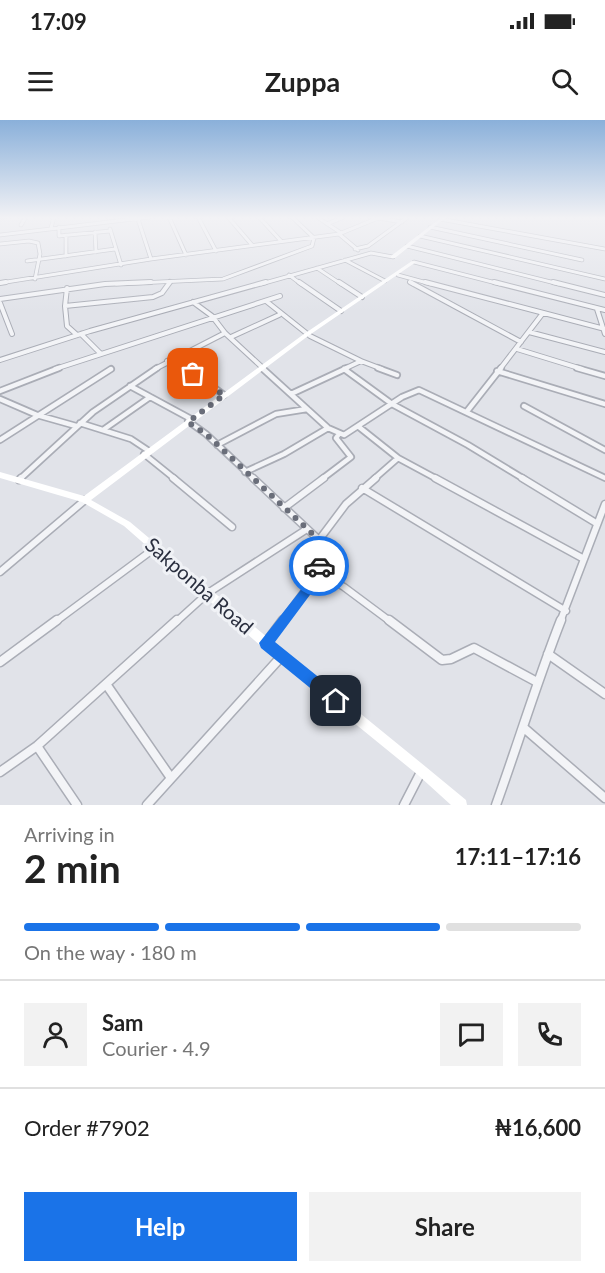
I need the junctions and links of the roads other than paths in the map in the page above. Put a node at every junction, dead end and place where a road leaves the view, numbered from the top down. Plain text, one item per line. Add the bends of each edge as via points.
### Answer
1 (38, 249) edge
2 (66, 249) edge
3 (96, 249) edge
4 (115, 249) joint
5 (148, 249) edge
6 (183, 249) edge
7 (223, 249) edge
8 (305, 249) edge
9 (355, 249) edge
10 (403, 249) edge
11 (419, 249) edge
12 (474, 249) edge
13 (499, 249) edge
14 (531, 249) edge
15 (216, 250) joint
16 (96, 252) junction
17 (495, 254) junction
18 (186, 255) junction
19 (364, 255) junction
20 (66, 256) junction
21 (393, 257) junction
22 (151, 259) junction
23 (39, 260) junction
24 (345, 260) junction
25 (582, 260) dead end
26 (27, 261) dead end
27 (414, 262) junction
28 (121, 265) junction
29 (317, 268) junction
30 (289, 275) junction
31 (398, 275) junction
32 (35, 279) junction
33 (605, 279) edge
34 (385, 281) junction
35 (170, 282) junction
36 (0, 284) edge
37 (67, 288) junction
38 (605, 295) edge
39 (280, 296) dead end
40 (362, 297) junction
41 (0, 301) edge
42 (266, 301) junction
43 (193, 302) junction
44 (66, 306) junction
45 (597, 309) junction
46 (605, 310) edge
47 (341, 311) junction
48 (543, 313) junction
49 (279, 315) junction
50 (212, 316) junction
51 (604, 328) edge
52 (529, 332) junction
53 (225, 333) junction
54 (12, 334) dead end
55 (79, 334) junction
56 (605, 334) edge
57 (306, 335) junction
58 (231, 337) junction
59 (520, 342) junction
60 (517, 349) junction
61 (605, 352) edge
62 (101, 354) junction
63 (0, 360) edge
64 (167, 361) junction
65 (361, 361) junction
66 (262, 368) junction
67 (111, 369) dead end
68 (344, 369) junction
69 (497, 371) junction
70 (397, 375) dead end
71 (605, 376) edge
72 (130, 386) junction
73 (0, 391) edge
74 (291, 394) junction
75 (224, 395) junction
76 (150, 397) junction
77 (0, 399) edge
78 (392, 404) junction
79 (605, 404) edge
80 (524, 406) dead end
81 (307, 409) junction
82 (468, 410) junction
83 (37, 415) junction
84 (190, 420) junction
85 (78, 425) junction
86 (358, 427) junction
87 (328, 428) junction
88 (103, 430) junction
89 (339, 434) junction
90 (0, 440) edge
91 (217, 445) junction
92 (605, 450) edge
93 (146, 453) junction
94 (398, 458) junction
95 (245, 472) junction
96 (0, 475) edge
97 (605, 478) edge
98 (19, 480) junction
99 (362, 488) junction
100 (85, 500) junction
101 (605, 504) edge
102 (284, 508) junction
103 (596, 523) junction
104 (232, 527) dead end
105 (307, 529) junction
106 (319, 540) junction
107 (155, 548) junction
108 (584, 560) junction
109 (0, 572) edge
110 (319, 572) junction
111 (208, 593) junction
112 (566, 611) junction
113 (266, 643) junction
114 (548, 654) junction
115 (282, 657) junction
116 (0, 662) edge
117 (537, 682) junction
118 (106, 684) junction
119 (605, 694) edge
120 (524, 728) junction
121 (37, 746) junction
122 (422, 771) junction
123 (0, 772) edge
124 (171, 778) junction
125 (605, 798) edge
126 (77, 805) edge
127 (147, 805) edge
128 (404, 805) edge
129 (460, 805) edge
130 (496, 805) edge

1 - 23 street
2 - 20 street
3 - 16 street
4 - 16 street
4 - 28 street
5 - 22 street
6 - 18 street
7 - 15 street
8 - 35 street via 232,278
9 - 19 street
10 - 21 street
11 - 38 street
12 - 17 street
13 - 17 street
14 - 25 street
15 - 18 street
16 - 20 street
17 - 33 street
18 - 22 street
19 - 21 street
19 - 24 street
20 - 23 street
21 - 27 street
22 - 28 street
23 - 26 street
23 - 32 street
24 - 29 street
24 - 34 street
27 - 31 street
27 - 45 street
28 - 32 street
29 - 30 street
29 - 40 street
30 - 43 street
30 - 47 street
31 - 34 street
31 - 48 street
31 - 59 street
32 - 36 street
34 - 40 street
35 - 37 street
35 - 44 street via 153,297
37 - 41 street
37 - 44 street
39 - 42 street
40 - 47 street
41 - 54 street
42 - 49 street
42 - 50 street
43 - 50 street
43 - 55 street
44 - 55 street via 67,326
45 - 46 street
45 - 51 street
47 - 57 street
48 - 51 street
48 - 52 street
49 - 57 street
49 - 58 street
50 - 53 street
50 - 62 street
51 - 56 street
52 - 59 street
52 - 61 street
53 - 58 street
53 - 64 street
55 - 62 street
55 - 63 street
57 - 65 street
57 - 66 street
58 - 66 street
59 - 60 street
60 - 69 street
60 - 71 street
62 - 73 street
64 - 72 street
64 - 75 street
65 - 68 street
65 - 70 street
66 - 74 street
66 - 75 street
67 - 83 street
68 - 74 street
68 - 78 street
69 - 79 street
69 - 82 street
72 - 76 street
72 - 85 street
74 - 81 street
75 - 84 street
76 - 84 street
76 - 88 street
77 - 83 street
78 - 82 street via 419,390
78 - 86 street
78 - 103 street
80 - 92 street
81 - 87 street
81 - 91 street via 276,414
82 - 97 street
83 - 85 street
83 - 90 street
84 - 91 street
84 - 93 street
85 - 88 street
85 - 98 street
86 - 89 street
86 - 94 street
87 - 89 street
87 - 95 street
88 - 93 street via 131,439
89 - 102 street via 336,438 351,457
91 - 95 street
93 - 100 street
93 - 104 street
94 - 99 street
94 - 108 street
95 - 102 street
96 - 98 street, Sakponba Road
98 - 100 street, Sakponba Road
99 - 106 street
99 - 112 street
100 - 107 street, Sakponba Road via 127,524
100 - 109 street
101 - 103 street
102 - 105 street
103 - 108 street
105 - 106 street
105 - 111 street
106 - 110 street
107 - 111 street, Sakponba Road
107 - 116 street
108 - 112 street
110 - 113 street
110 - 117 street via 442,660 451,660 474,648
111 - 113 street, Sakponba Road
111 - 118 street
112 - 114 street
113 - 115 street, Sakponba Road
114 - 117 street
114 - 119 street
115 - 122 street, Sakponba Road
115 - 124 street
117 - 120 street
118 - 121 street
118 - 124 street
120 - 125 street
120 - 130 street
121 - 123 street
121 - 126 street
122 - 128 street
122 - 129 street, Sakponba Road
124 - 127 street

